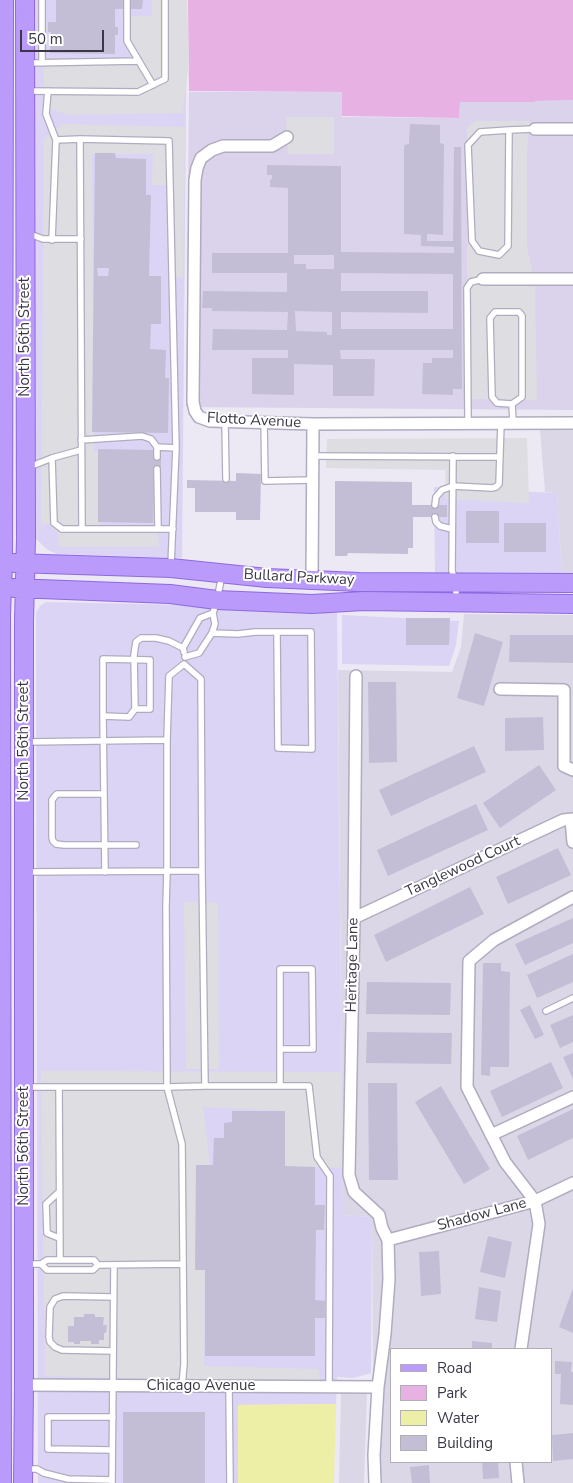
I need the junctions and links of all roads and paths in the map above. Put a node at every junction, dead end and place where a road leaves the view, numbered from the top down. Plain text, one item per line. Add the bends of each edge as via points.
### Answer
1 (25, 0) edge
2 (42, 0) edge
3 (127, 0) edge
4 (165, 0) edge
5 (3, 8) edge
6 (139, 62) junction
7 (34, 63) junction
8 (154, 85) junction
9 (25, 91) junction
10 (48, 91) junction
11 (2, 94) edge
12 (534, 129) joint
13 (573, 129) edge
14 (509, 130) junction
15 (287, 137) dead end
16 (80, 139) junction
17 (56, 140) junction
18 (2, 168) edge
19 (25, 232) junction
20 (81, 239) junction
21 (52, 240) junction
22 (2, 249) edge
23 (483, 279) joint
24 (573, 279) edge
25 (2, 292) edge
26 (25, 356) junction
27 (512, 404) junction
28 (225, 422) junction
29 (264, 422) junction
30 (468, 423) junction
31 (500, 423) junction
32 (513, 423) junction
33 (573, 423) edge
34 (312, 424) junction
35 (1, 432) edge
36 (81, 440) junction
37 (157, 447) junction
38 (176, 448) junction
39 (81, 450) junction
40 (312, 456) junction
41 (453, 456) junction
42 (157, 457) dead end
43 (500, 457) junction
44 (52, 458) junction
45 (26, 468) junction
46 (157, 469) dead end
47 (226, 479) dead end
48 (312, 480) junction
49 (453, 486) junction
50 (435, 505) dead end
51 (436, 517) dead end
52 (158, 528) junction
53 (173, 528) junction
54 (82, 529) junction
55 (452, 529) junction
56 (2, 563) edge
57 (25, 564) junction
58 (171, 568) junction
59 (222, 573) junction
60 (312, 580) junction
61 (456, 583) junction
62 (573, 583) edge
63 (1, 588) edge
64 (26, 588) junction
65 (456, 602) junction
66 (573, 604) edge
67 (215, 606) junction
68 (277, 632) junction
69 (212, 633) junction
70 (183, 648) junction
71 (185, 657) junction
72 (134, 659) junction
73 (1, 664) edge
74 (184, 664) junction
75 (356, 676) dead end
76 (500, 689) dead end
77 (134, 709) junction
78 (103, 716) junction
79 (1, 729) edge
80 (103, 740) junction
81 (167, 740) junction
82 (24, 742) junction
83 (573, 770) edge
84 (104, 794) junction
85 (1, 800) edge
86 (572, 820) edge
87 (573, 842) edge
88 (136, 845) dead end
89 (104, 846) junction
90 (167, 871) junction
91 (202, 871) junction
92 (24, 872) junction
93 (105, 872) junction
94 (1, 886) edge
95 (573, 897) edge
96 (24, 910) junction
97 (354, 918) junction
98 (1, 928) edge
99 (1, 957) edge
100 (1, 984) edge
101 (573, 998) edge
102 (546, 1011) dead end
103 (1, 1028) edge
104 (280, 1048) junction
105 (1, 1054) edge
106 (204, 1086) junction
107 (280, 1086) junction
108 (24, 1087) junction
109 (59, 1087) junction
110 (167, 1087) junction
111 (573, 1097) edge
112 (491, 1135) junction
113 (1, 1155) edge
114 (573, 1183) edge
115 (1, 1192) edge
116 (59, 1192) junction
117 (534, 1201) junction
118 (59, 1238) junction
119 (388, 1240) junction
120 (60, 1260) junction
121 (1, 1263) edge
122 (32, 1264) junction
123 (183, 1264) junction
124 (98, 1265) junction
125 (114, 1265) junction
126 (1, 1292) edge
127 (113, 1297) junction
128 (1, 1322) edge
129 (521, 1348) edge
130 (113, 1351) junction
131 (1, 1378) edge
132 (24, 1384) junction
133 (113, 1386) junction
134 (182, 1386) junction
135 (229, 1386) junction
136 (330, 1387) junction
137 (378, 1387) junction
138 (1, 1417) edge
139 (113, 1417) junction
140 (112, 1450) junction
141 (516, 1463) edge
142 (23, 1476) edge
143 (3, 1478) edge
144 (112, 1481) edge
145 (230, 1483) edge
146 (375, 1483) edge
147 (518, 1483) edge

1 - 7 main road, North 56th Street
2 - 7 lane
3 - 6 lane via 127,41
4 - 8 lane via 165,79
5 - 9 main road via 12,17 12,80
5 - 11 main road, North 56th Street
6 - 7 lane
6 - 8 lane
7 - 9 main road, North 56th Street
8 - 10 lane via 138,92
9 - 10 lane
9 - 19 main road, North 56th Street
10 - 17 lane via 46,114
11 - 18 main road, North 56th Street
12 - 13 street
12 - 14 lane
14 - 14 lane via 480,132 468,145 472,241 480,251 499,255 508,246
15 - 28 street, Flotto Avenue via 272,146 224,146 212,150 201,158 197,168 193,402 199,417
16 - 17 lane
16 - 20 lane
16 - 38 lane via 169,141
17 - 21 lane
18 - 19 main road via 15,224
18 - 22 main road, North 56th Street
19 - 21 lane
19 - 26 main road, North 56th Street
20 - 21 lane
20 - 36 lane
22 - 25 main road, North 56th Street
22 - 26 main road via 9,250 15,265 17,339
23 - 24 street
23 - 30 lane via 471,282 467,288
25 - 35 main road, North 56th Street
26 - 45 main road, North 56th Street
27 - 27 lane via 497,403 492,396 490,318 495,312 519,312 522,316 522,396
27 - 32 lane
28 - 29 street, Flotto Avenue
28 - 47 lane
29 - 34 street, Flotto Avenue
29 - 48 lane via 265,481
30 - 31 street, Flotto Avenue
30 - 34 street, Flotto Avenue
31 - 32 street, Flotto Avenue
31 - 43 lane
32 - 33 street, Flotto Avenue
34 - 40 street
35 - 56 main road, North 56th Street
36 - 37 lane via 142,436 152,439
36 - 39 lane
37 - 38 lane
37 - 42 lane
38 - 53 lane
39 - 44 lane
39 - 54 lane
40 - 41 lane
40 - 48 street
41 - 43 lane
41 - 49 lane
43 - 49 lane via 500,480 496,487
44 - 45 lane
44 - 54 lane via 54,523 62,530
45 - 57 main road, North 56th Street
46 - 52 lane
48 - 60 street
49 - 50 lane via 439,492
49 - 55 lane
51 - 55 lane via 440,526
52 - 53 lane
52 - 54 lane
53 - 58 lane
55 - 61 lane via 452,571
56 - 57 main road, Bullard Parkway
56 - 63 main road, North 56th Street
57 - 58 main road, Bullard Parkway
57 - 64 main road, North 56th Street
58 - 59 main road, Bullard Parkway
59 - 60 main road, Bullard Parkway
59 - 67 lane
60 - 61 main road, Bullard Parkway
61 - 62 main road, Bullard Parkway
61 - 65 lane
63 - 64 main road, Bullard Parkway
63 - 73 main road, North 56th Street
64 - 67 main road, Bullard Parkway via 170,594
64 - 82 main road, North 56th Street
65 - 66 main road, Bullard Parkway
65 - 67 main road, Bullard Parkway via 364,601
67 - 69 lane
67 - 70 lane via 200,618
68 - 68 lane via 311,632 312,749 278,748
68 - 69 lane
69 - 71 lane via 199,653
70 - 71 lane
70 - 72 lane via 156,638 140,638 136,642
71 - 74 lane
72 - 77 lane
72 - 77 lane via 150,660 150,709
72 - 78 lane via 103,659
73 - 79 main road, North 56th Street
74 - 81 lane via 168,676
74 - 91 lane via 201,679
75 - 97 street, Heritage Lane
76 - 83 street via 564,690 564,766
77 - 78 lane via 129,717
78 - 80 lane
79 - 85 main road, North 56th Street
80 - 81 lane
80 - 82 lane
80 - 84 lane
81 - 90 lane
82 - 92 main road, North 56th Street
84 - 89 lane
84 - 89 lane via 57,794 52,800 52,838 56,844
85 - 94 main road, North 56th Street
85 - 96 main road via 9,808 12,820 14,884
86 - 87 street
86 - 97 street, Tanglewood Court via 563,820
88 - 89 lane
89 - 93 lane
90 - 91 lane
90 - 93 lane
90 - 110 lane
91 - 106 lane
92 - 93 lane
92 - 96 main road, North 56th Street
94 - 98 main road, North 56th Street
95 - 112 street via 494,940 469,961 467,1087
96 - 108 main road, North 56th Street
97 - 119 street, Heritage Lane via 348,1174 354,1192 379,1215
98 - 99 main road, North 56th Street
99 - 100 main road, North 56th Street
100 - 103 main road, North 56th Street
100 - 108 main road via 9,986 12,995 13,1054 17,1074
101 - 102 lane
103 - 105 main road, North 56th Street
104 - 104 lane via 280,969 312,969 313,1049
104 - 107 lane
105 - 113 main road, North 56th Street
106 - 107 lane
106 - 110 lane
107 - 136 lane via 309,1086 317,1157 330,1176
108 - 109 lane
108 - 122 main road, North 56th Street
109 - 110 lane
109 - 116 lane
110 - 123 lane via 182,1144
111 - 112 street
112 - 117 street via 505,1162
113 - 115 main road, North 56th Street
114 - 117 street, Shadow Lane
115 - 121 main road, North 56th Street
116 - 118 lane
116 - 118 lane via 46,1204 47,1232
117 - 119 street, Shadow Lane
117 - 129 street via 539,1224
118 - 120 lane
119 - 137 street, Heritage Lane via 389,1279
120 - 122 lane
120 - 124 lane via 94,1260
121 - 122 street
121 - 126 main road, North 56th Street
122 - 124 lane via 47,1270 93,1270
122 - 132 main road, North 56th Street
123 - 125 lane
123 - 134 lane
124 - 125 lane
125 - 127 lane
126 - 128 main road, North 56th Street
127 - 130 lane
127 - 130 lane via 63,1296 55,1300 50,1308 49,1330 50,1342 55,1347
128 - 131 main road, North 56th Street
130 - 133 lane
131 - 138 main road, North 56th Street
132 - 133 street, Chicago Avenue
132 - 142 main road, North 56th Street
133 - 134 street, Chicago Avenue
133 - 139 lane
134 - 135 street, Chicago Avenue
135 - 136 street, Chicago Avenue
135 - 145 lane
136 - 137 street, Chicago Avenue
137 - 146 street, Heritage Lane
138 - 143 main road, North 56th Street
139 - 140 lane
139 - 140 lane via 48,1417 48,1449
140 - 144 lane
141 - 147 street
142 - 144 lane via 37,1469 68,1479

